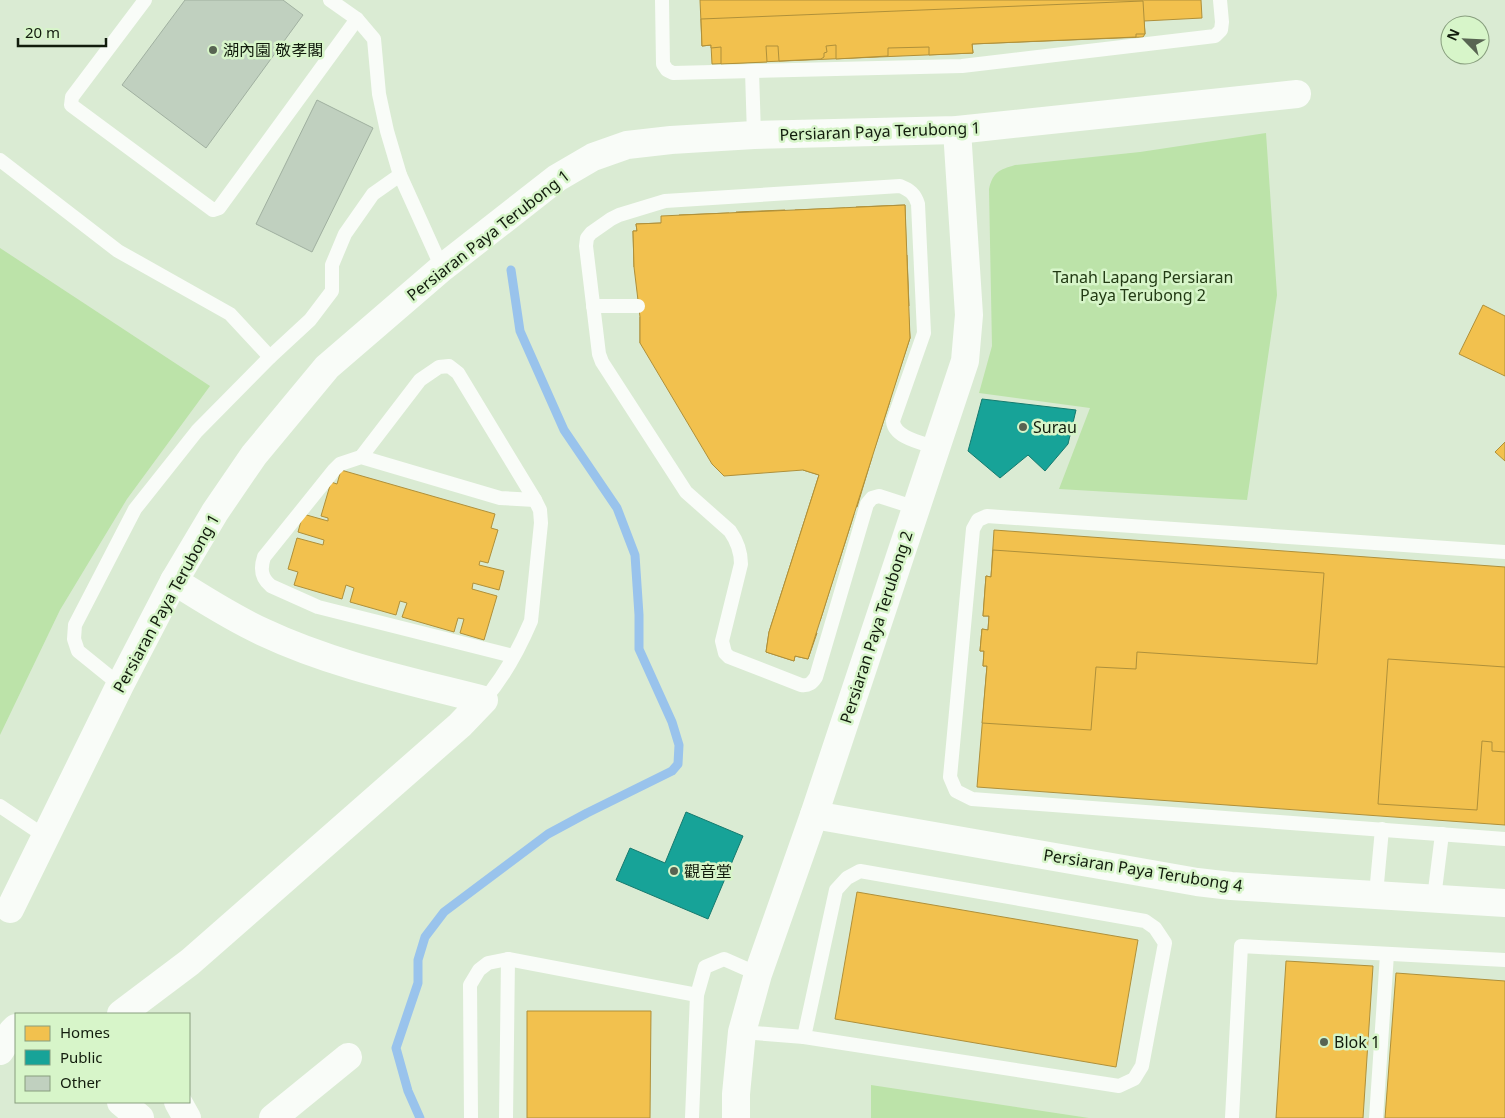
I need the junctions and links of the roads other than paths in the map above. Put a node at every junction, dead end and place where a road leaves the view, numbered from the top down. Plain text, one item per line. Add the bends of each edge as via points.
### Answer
1 (145, 0) edge
2 (330, 0) edge
3 (662, 0) edge
4 (1220, 0) edge
5 (357, 19) junction
6 (752, 71) junction
7 (1297, 94) dead end
8 (957, 130) junction
9 (754, 135) junction
10 (0, 160) edge
11 (400, 176) junction
12 (442, 268) junction
13 (593, 306) junction
14 (638, 306) dead end
15 (270, 357) junction
16 (936, 448) junction
17 (361, 457) junction
18 (535, 500) junction
19 (916, 508) junction
20 (1505, 552) edge
21 (174, 581) junction
22 (513, 656) junction
23 (120, 685) junction
24 (484, 700) junction
25 (0, 806) edge
26 (814, 814) junction
27 (1382, 830) junction
28 (1442, 834) junction
29 (46, 837) junction
30 (1505, 839) edge
31 (1376, 894) junction
32 (1434, 898) junction
33 (1505, 903) edge
34 (10, 909) dead end
35 (1387, 954) junction
36 (508, 959) junction
37 (1505, 960) edge
38 (758, 974) junction
39 (697, 996) junction
40 (122, 1013) edge
41 (15, 1029) edge
42 (742, 1032) junction
43 (804, 1038) junction
44 (0, 1052) edge
45 (348, 1057) dead end
46 (15, 1060) edge
47 (122, 1103) edge
48 (179, 1103) edge
49 (140, 1118) edge
50 (187, 1118) edge
51 (273, 1118) edge
52 (471, 1118) edge
53 (506, 1118) edge
54 (692, 1118) edge
55 (736, 1118) edge
56 (1232, 1118) edge
57 (1376, 1118) edge

1 - 5 lane via 72,96 71,105 213,210 219,208
2 - 5 lane
3 - 6 lane via 663,64 667,70
4 - 6 lane via 1221,30 1215,36 962,66
5 - 11 lane via 374,39 379,94
6 - 9 lane
7 - 8 street, Persiaran Paya Terubong 1
8 - 9 street, Persiaran Paya Terubong 1
8 - 16 street, Persiaran Paya Terubong 2 via 969,315 965,362
9 - 12 street, Persiaran Paya Terubong 1 via 627,145 593,157 557,178
10 - 15 lane via 118,251 230,314
11 - 12 lane
11 - 15 lane via 373,194 345,234 332,265 332,292 310,320
12 - 21 street, Persiaran Paya Terubong 1 via 327,367 254,455
13 - 14 lane
13 - 16 lane via 587,238 619,215 665,201 900,186 909,189 918,204 924,333 893,421 896,431 902,435
13 - 19 lane via 602,362 686,492 734,536 741,564 722,641 729,657 801,685 811,684 867,504 880,496
15 - 23 lane via 198,431 135,509 75,625 74,639 78,651
16 - 19 street, Persiaran Paya Terubong 2
17 - 18 lane via 500,498
17 - 18 lane via 420,380 439,367 449,366 458,373
17 - 22 lane via 340,464 334,470 264,557 261,565 264,582 318,607
18 - 22 lane via 541,523 531,621
19 - 26 street, Persiaran Paya Terubong 2
20 - 27 lane via 987,516 978,520 973,529 950,777 956,791 972,799
21 - 23 street, Persiaran Paya Terubong 1
21 - 24 street via 232,616 299,647 358,667
22 - 24 lane via 497,685
23 - 29 street, Persiaran Paya Terubong 1
24 - 40 street via 460,725 190,962
25 - 29 lane
26 - 31 street, Persiaran Paya Terubong 4 via 1197,882
26 - 38 street, Persiaran Paya Terubong 2
27 - 28 lane
27 - 31 lane
28 - 30 lane
28 - 32 lane
29 - 34 street, Persiaran Paya Terubong 1
31 - 32 street, Persiaran Paya Terubong 4
32 - 33 street, Persiaran Paya Terubong 4
35 - 37 lane
35 - 56 lane via 1241,946
35 - 57 lane
36 - 39 lane
36 - 52 lane via 488,963 479,970 470,985
36 - 53 lane
38 - 39 lane via 724,959 705,968
38 - 42 street, Persiaran Paya Terubong 2
39 - 54 lane
41 - 44 street
42 - 43 lane
42 - 55 street, Persiaran Paya Terubong 2
43 - 43 lane via 836,890 847,878 860,872 1145,921 1155,928 1165,943 1142,1066 1134,1079 1119,1086
44 - 46 street
45 - 51 street
47 - 49 street
48 - 50 street

